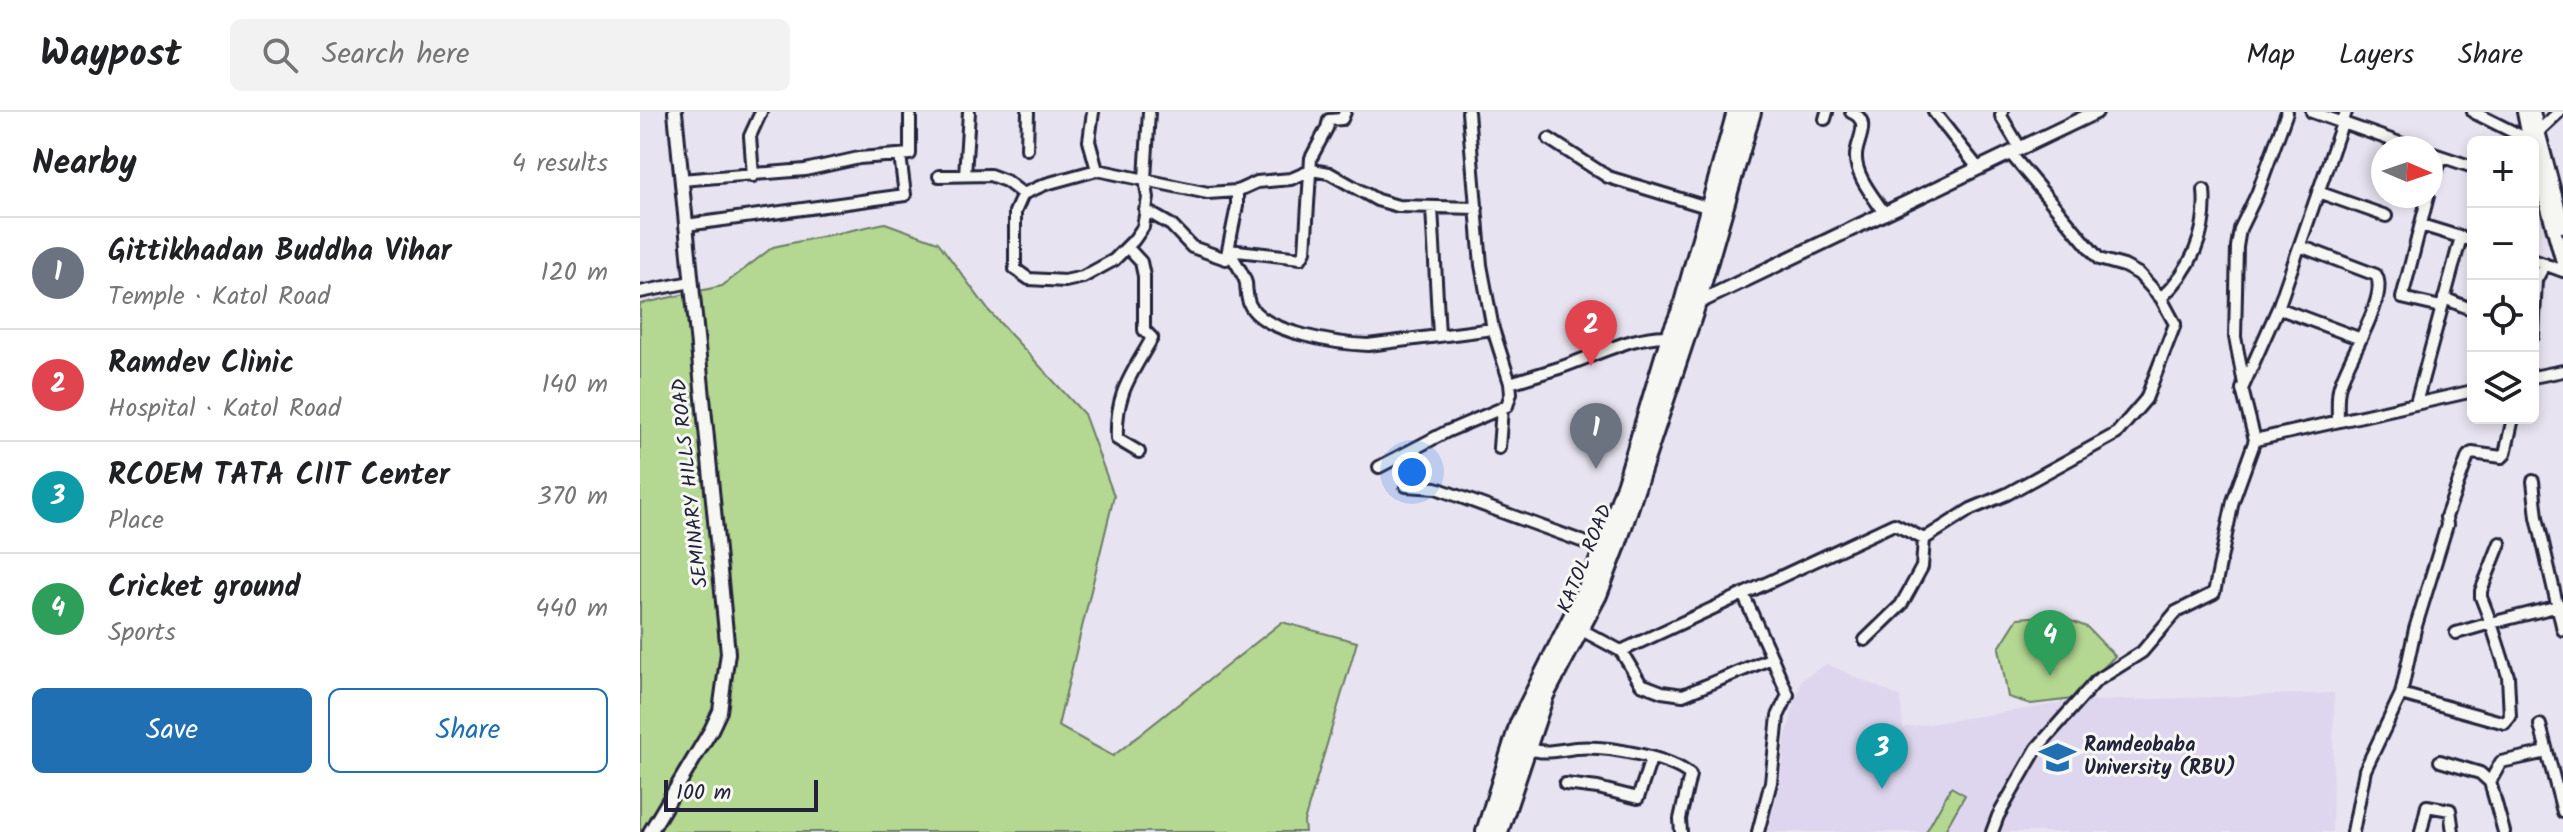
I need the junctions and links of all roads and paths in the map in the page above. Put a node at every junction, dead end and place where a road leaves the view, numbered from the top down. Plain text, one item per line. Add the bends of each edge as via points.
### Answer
1 (675, 112) edge
2 (761, 112) edge
3 (969, 112) edge
4 (1028, 112) edge
5 (1093, 112) edge
6 (1149, 112) edge
7 (1345, 112) edge
8 (1468, 112) edge
9 (1736, 112) edge
10 (1752, 112) edge
11 (1851, 112) edge
12 (1934, 112) edge
13 (2002, 112) edge
14 (2096, 112) edge
15 (2287, 112) edge
16 (2312, 112) edge
17 (2346, 112) edge
18 (2473, 112) edge
19 (2524, 112) edge
20 (2533, 112) edge
21 (2559, 112) edge
22 (910, 115) dead end
23 (2341, 124) junction
24 (2378, 136) edge
25 (2527, 136) edge
26 (2531, 136) edge
27 (2532, 136) edge
28 (2534, 136) edge
29 (1549, 139) dead end
30 (1027, 149) dead end
31 (2015, 151) junction
32 (900, 155) junction
33 (2443, 157) edge
34 (2539, 158) edge
35 (2467, 165) edge
36 (1978, 168) junction
37 (1097, 170) junction
38 (1312, 170) junction
39 (965, 175) junction
40 (753, 176) junction
41 (939, 176) dead end
42 (1145, 179) junction
43 (681, 180) junction
44 (2204, 190) dead end
45 (2539, 190) edge
46 (1237, 191) junction
47 (2318, 192) junction
48 (1023, 194) junction
49 (1432, 208) junction
50 (1477, 208) junction
51 (1710, 208) junction
52 (2425, 208) edge
53 (1145, 210) junction
54 (1884, 213) junction
55 (2386, 216) dead end
56 (686, 225) junction
57 (2421, 225) junction
58 (2563, 226) edge
59 (2461, 237) junction
60 (2467, 239) edge
61 (2300, 246) junction
62 (1127, 247) junction
63 (1228, 250) junction
64 (2539, 262) edge
65 (2563, 262) edge
66 (2545, 264) junction
67 (2563, 271) edge
68 (2536, 280) edge
69 (691, 282) junction
70 (640, 292) edge
71 (2161, 298) junction
72 (2442, 303) junction
73 (1689, 306) junction
74 (2278, 308) junction
75 (2467, 309) edge
76 (1493, 329) junction
77 (1439, 335) junction
78 (1677, 338) junction
79 (2361, 339) junction
80 (2563, 371) edge
81 (2539, 376) edge
82 (1510, 383) junction
83 (2244, 384) junction
84 (2467, 392) edge
85 (2416, 403) junction
86 (1502, 408) junction
87 (2338, 421) junction
88 (2512, 424) edge
89 (2255, 440) junction
90 (1499, 448) dead end
91 (1139, 452) dead end
92 (1379, 467) dead end
93 (2533, 481) dead end
94 (1406, 486) dead end
95 (1924, 539) junction
96 (2500, 543) dead end
97 (1603, 549) junction
98 (1743, 594) junction
99 (2560, 606) edge
100 (2491, 623) junction
101 (1574, 627) junction
102 (2563, 630) edge
103 (2456, 633) dead end
104 (1865, 640) dead end
105 (1621, 651) junction
106 (1772, 658) junction
107 (2401, 694) junction
108 (2540, 725) dead end
109 (1527, 748) junction
110 (2547, 752) junction
111 (1651, 759) junction
112 (2440, 761) dead end
113 (2490, 782) junction
114 (1565, 784) dead end
115 (2563, 812) edge
116 (650, 832) edge
117 (1485, 832) edge
118 (1499, 832) edge
119 (1681, 832) edge
120 (1758, 832) edge
121 (1992, 832) edge
122 (2353, 832) edge
123 (2421, 832) edge
124 (2453, 832) edge
125 (2504, 832) edge

1 - 43 street, SEMINARY HILLS ROAD
2 - 40 street via 750,136
3 - 39 street
4 - 30 street
5 - 37 street via 1089,141
6 - 42 street
7 - 38 street via 1342,119 1329,120 1311,158
8 - 50 street
9 - 51 main road, KATOL ROAD
10 - 73 main road, KATOL ROAD
11 - 54 street via 1863,122 1857,169
12 - 36 street
13 - 31 street
14 - 31 street
15 - 83 street via 2237,247 2235,337
16 - 23 street
17 - 23 street
18 - 25 street
19 - 26 street
20 - 27 street
21 - 28 street
22 - 32 street via 910,154
23 - 24 street
23 - 47 street
29 - 51 street via 1608,177
31 - 36 street
31 - 71 street via 2099,259 2139,274
32 - 40 street
32 - 56 street via 905,195
33 - 35 street
34 - 58 street
36 - 54 street
37 - 42 street
37 - 48 street
38 - 46 street
38 - 49 street via 1329,173 1377,200
38 - 63 street via 1301,258
39 - 41 street
39 - 48 street via 990,175
40 - 43 street
42 - 46 street via 1208,193
42 - 53 street
43 - 56 street, SEMINARY HILLS ROAD
44 - 71 street via 2200,240 2181,277
45 - 65 street
46 - 63 street
47 - 55 street
47 - 61 street
48 - 62 street via 1015,212 1015,269 1029,279 1083,277
49 - 50 street
49 - 77 street
50 - 76 street
51 - 73 main road, KATOL ROAD
52 - 57 street
53 - 62 street via 1143,227
53 - 63 street via 1171,225 1192,247 1226,259
54 - 73 street
56 - 69 street, SEMINARY HILLS ROAD
57 - 59 street
57 - 72 street via 2402,298
59 - 60 street
59 - 72 street
61 - 74 street
61 - 79 street via 2379,279 2379,293
62 - 91 street via 1141,262 1144,330 1152,338 1121,396 1117,439
63 - 77 street via 1246,282 1252,309 1280,329 1360,345
64 - 66 street
66 - 67 street
66 - 68 street
69 - 70 street
69 - 116 street, SEMINARY HILLS ROAD via 728,653 720,711
71 - 95 street via 2175,324 2146,399 2116,434
72 - 75 street
72 - 85 street
73 - 78 main road, KATOL ROAD
74 - 79 street
74 - 83 street
76 - 77 street
76 - 82 street
78 - 82 street via 1651,337
78 - 97 main road, KATOL ROAD
78 - 101 main road, KATOL ROAD via 1616,548 1598,595
79 - 87 street via 2339,388
80 - 81 street
82 - 86 street via 1507,406
83 - 89 street
84 - 85 street
85 - 87 street
86 - 90 street
86 - 92 street
87 - 89 street
88 - 107 street via 2502,457 2468,456 2446,517
89 - 121 street via 2233,501 2214,593 2176,612 2142,652 2096,681 2037,748
93 - 99 street
94 - 97 street via 1436,488
95 - 98 street via 1894,524
95 - 104 street via 1922,567 1901,605
96 - 100 street via 2481,591
97 - 101 main road, KATOL ROAD
98 - 105 street
98 - 106 street
99 - 100 street
99 - 102 street
100 - 103 street
100 - 107 street via 2508,676 2510,717 2505,723
101 - 105 street
101 - 109 main road, KATOL ROAD
101 - 117 main road, KATOL ROAD via 1519,723
105 - 106 street via 1641,684 1683,695
106 - 120 street via 1788,695 1778,716 1771,782
107 - 122 street via 2365,770
108 - 110 street
109 - 111 street via 1541,754 1578,747
109 - 118 main road, KATOL ROAD
110 - 113 street via 2501,762
110 - 115 street
111 - 114 street via 1638,798
111 - 119 street via 1690,775
112 - 113 street via 2480,773
113 - 125 street
123 - 124 street via 2427,806 2450,810

